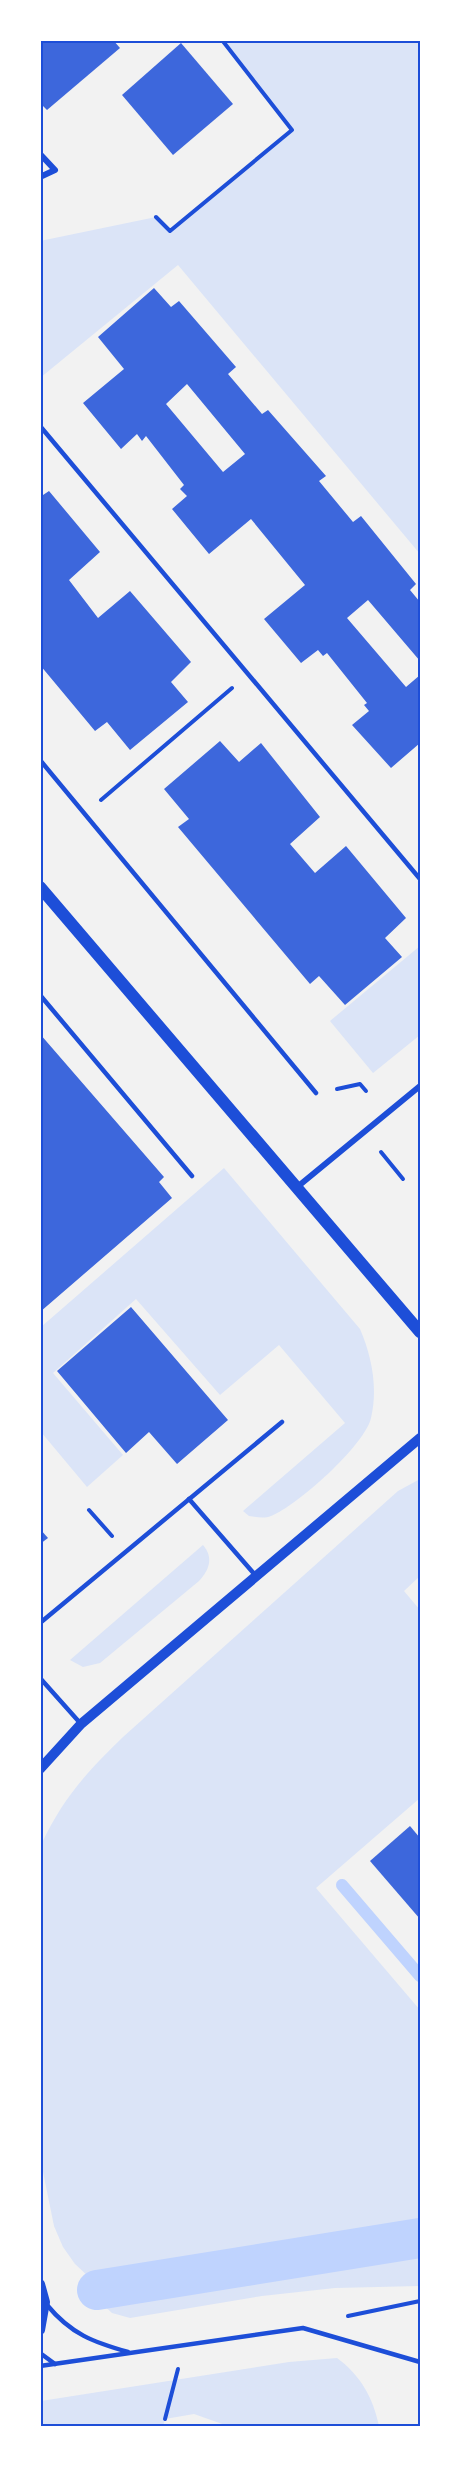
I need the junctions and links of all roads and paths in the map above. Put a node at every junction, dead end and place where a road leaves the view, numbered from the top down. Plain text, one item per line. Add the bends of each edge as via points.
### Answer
1 (222, 40) edge
2 (40, 154) edge
3 (40, 177) edge
4 (156, 217) dead end
5 (40, 426) edge
6 (249, 674) junction
7 (40, 760) edge
8 (85, 814) junction
9 (420, 879) edge
10 (40, 887) edge
11 (40, 995) edge
12 (360, 1084) dead end
13 (420, 1086) edge
14 (366, 1091) dead end
15 (316, 1094) dead end
16 (381, 1152) dead end
17 (192, 1176) dead end
18 (403, 1179) dead end
19 (296, 1188) junction
20 (420, 1332) edge
21 (282, 1422) dead end
22 (420, 1438) edge
23 (189, 1499) junction
24 (88, 1510) dead end
25 (126, 1552) junction
26 (256, 1576) junction
27 (40, 1623) edge
28 (40, 1677) edge
29 (81, 1724) junction
30 (40, 1769) edge
31 (40, 2284) edge
32 (420, 2301) edge
33 (45, 2302) junction
34 (347, 2316) dead end
35 (40, 2330) edge
36 (185, 2345) junction
37 (40, 2353) edge
38 (131, 2353) junction
39 (420, 2362) edge
40 (55, 2364) junction
41 (40, 2366) edge
42 (165, 2419) dead end

1 - 4 path via 292,130 170,231
2 - 3 street via 55,170
5 - 6 lane
6 - 8 path
6 - 9 lane
7 - 8 lane
8 - 15 lane
10 - 19 main road
11 - 17 lane
12 - 14 path
13 - 19 street
16 - 18 path
19 - 20 main road
21 - 23 lane
22 - 26 street
23 - 25 lane
23 - 26 lane
24 - 25 path
25 - 27 lane
26 - 29 street
28 - 29 lane
29 - 30 street
31 - 33 street
32 - 34 path
33 - 35 street
33 - 38 lane via 76,2334
36 - 38 lane
36 - 39 lane via 303,2328
36 - 42 path
37 - 40 lane
38 - 40 lane
40 - 41 lane

